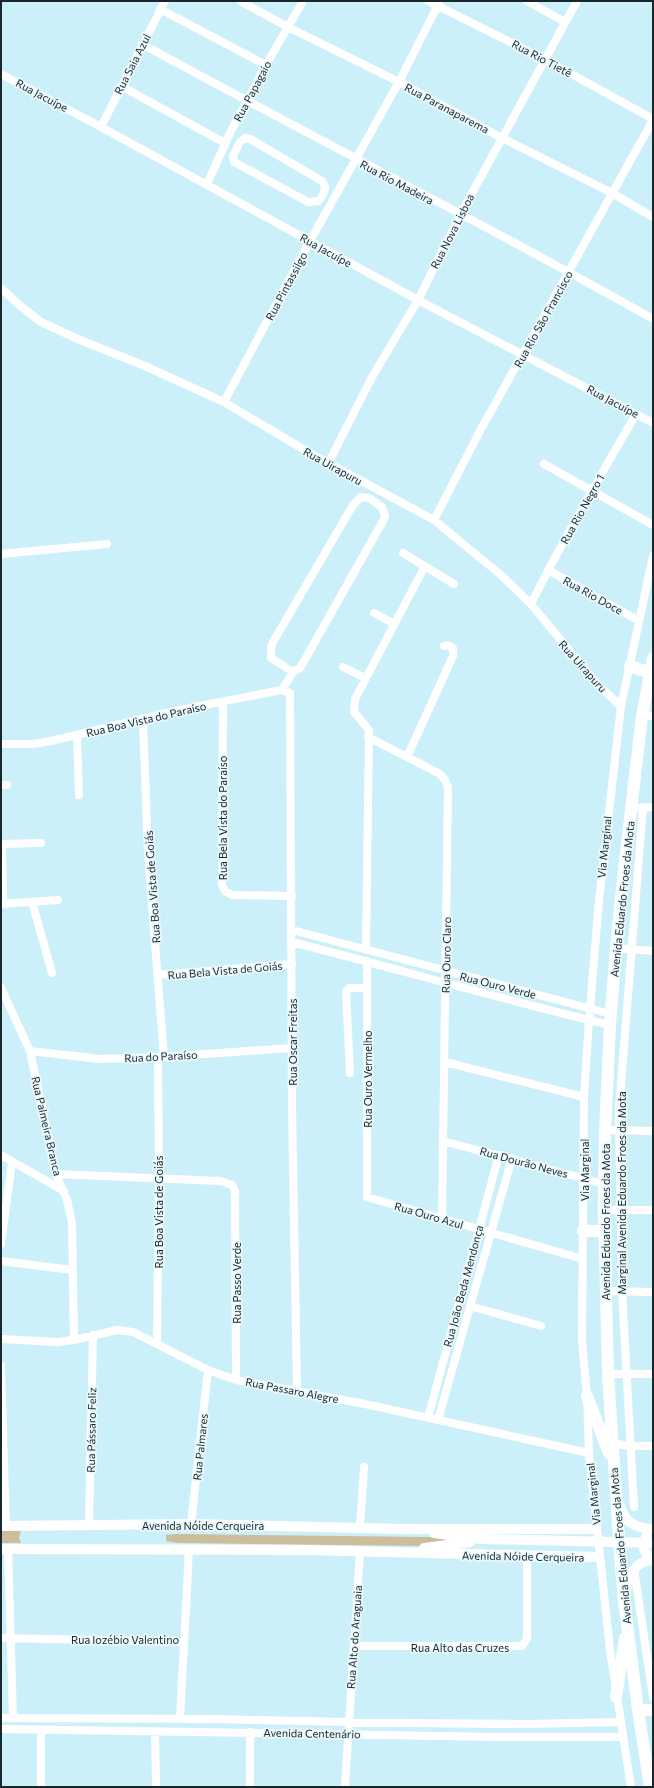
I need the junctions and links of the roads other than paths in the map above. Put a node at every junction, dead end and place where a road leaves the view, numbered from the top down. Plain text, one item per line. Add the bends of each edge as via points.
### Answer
1 (165, 1) edge
2 (240, 1) edge
3 (303, 1) edge
4 (428, 1) edge
5 (527, 1) edge
6 (577, 1) edge
7 (439, 3) edge
8 (160, 9) junction
9 (565, 22) junction
10 (288, 27) junction
11 (142, 44) junction
12 (546, 60) junction
13 (266, 65) junction
14 (1, 74) edge
15 (399, 82) junction
16 (121, 86) junction
17 (247, 102) junction
18 (653, 119) edge
19 (101, 127) junction
20 (502, 138) junction
21 (225, 143) junction
22 (356, 160) junction
23 (207, 184) junction
24 (612, 193) junction
25 (323, 195) junction
26 (332, 201) junction
27 (460, 215) junction
28 (653, 217) edge
29 (310, 241) junction
30 (569, 272) junction
31 (1, 288) edge
32 (418, 300) junction
33 (653, 319) edge
34 (523, 354) junction
35 (224, 402) junction
36 (636, 414) junction
37 (653, 423) edge
38 (329, 462) junction
39 (544, 464) dead end
40 (592, 491) junction
41 (434, 520) junction
42 (653, 525) edge
43 (107, 544) dead end
44 (403, 553) dead end
45 (1, 554) edge
46 (653, 556) edge
47 (425, 566) junction
48 (548, 570) junction
49 (454, 584) dead end
50 (531, 604) junction
51 (374, 613) dead end
52 (639, 621) junction
53 (395, 624) junction
54 (444, 646) dead end
55 (653, 658) edge
56 (630, 666) junction
57 (343, 667) dead end
58 (293, 672) junction
59 (650, 673) junction
60 (365, 678) junction
61 (282, 690) junction
62 (223, 702) junction
63 (621, 706) junction
64 (648, 716) edge
65 (143, 718) junction
66 (77, 736) junction
67 (368, 737) junction
68 (1, 744) edge
69 (407, 757) junction
70 (79, 795) dead end
71 (653, 807) edge
72 (637, 808) junction
73 (41, 843) dead end
74 (1, 844) edge
75 (292, 896) junction
76 (58, 900) dead end
77 (32, 902) junction
78 (2, 904) edge
79 (292, 930) junction
80 (292, 942) junction
81 (616, 948) junction
82 (631, 949) junction
83 (366, 950) junction
84 (653, 951) edge
85 (367, 961) junction
86 (292, 964) junction
87 (446, 971) junction
88 (52, 973) dead end
89 (158, 975) junction
90 (445, 984) junction
91 (1, 988) edge
92 (366, 988) junction
93 (3, 999) edge
94 (590, 1008) junction
95 (589, 1020) junction
96 (610, 1020) junction
97 (292, 1048) junction
98 (30, 1051) junction
99 (161, 1057) junction
100 (445, 1062) junction
101 (350, 1073) dead end
102 (584, 1097) junction
103 (605, 1130) junction
104 (619, 1130) junction
105 (653, 1131) edge
106 (443, 1141) junction
107 (1, 1155) edge
108 (499, 1155) junction
109 (512, 1158) junction
110 (12, 1162) junction
111 (56, 1174) junction
112 (159, 1178) junction
113 (584, 1178) junction
114 (604, 1184) junction
115 (64, 1191) junction
116 (367, 1197) joint
117 (604, 1210) junction
118 (620, 1210) junction
119 (653, 1210) edge
120 (442, 1218) junction
121 (478, 1229) junction
122 (583, 1231) junction
123 (491, 1232) junction
124 (604, 1232) junction
125 (1, 1244) edge
126 (583, 1259) junction
127 (1, 1262) edge
128 (72, 1270) junction
129 (605, 1291) junction
130 (622, 1291) junction
131 (653, 1292) edge
132 (470, 1306) junction
133 (541, 1326) dead end
134 (93, 1335) junction
135 (1, 1339) edge
136 (74, 1340) junction
137 (157, 1343) junction
138 (1, 1366) edge
139 (208, 1370) junction
140 (608, 1374) junction
141 (626, 1374) junction
142 (653, 1374) edge
143 (236, 1380) junction
144 (296, 1391) junction
145 (587, 1396) junction
146 (428, 1418) junction
147 (438, 1420) junction
148 (2, 1440) edge
149 (612, 1443) junction
150 (630, 1446) junction
151 (653, 1446) edge
152 (589, 1453) junction
153 (613, 1463) junction
154 (364, 1467) dead end
155 (616, 1493) junction
156 (634, 1507) dead end
157 (89, 1524) junction
158 (191, 1524) junction
159 (3, 1526) edge
160 (360, 1527) junction
161 (404, 1529) junction
162 (596, 1529) junction
163 (652, 1529) edge
164 (580, 1530) junction
165 (482, 1539) junction
166 (653, 1543) edge
167 (5, 1549) edge
168 (189, 1550) junction
169 (360, 1552) junction
170 (399, 1552) junction
171 (528, 1556) junction
172 (579, 1557) junction
173 (599, 1557) junction
174 (651, 1560) edge
175 (634, 1569) junction
176 (624, 1601) junction
177 (628, 1627) junction
178 (1, 1638) edge
179 (10, 1638) junction
180 (183, 1642) junction
181 (355, 1646) junction
182 (616, 1697) junction
183 (653, 1697) edge
184 (638, 1710) junction
185 (653, 1710) edge
186 (1, 1718) edge
187 (13, 1718) junction
188 (180, 1719) junction
189 (348, 1722) junction
190 (621, 1722) junction
191 (398, 1723) junction
192 (534, 1724) junction
193 (1, 1729) edge
194 (41, 1730) junction
195 (155, 1731) junction
196 (250, 1732) junction
197 (348, 1734) junction
198 (397, 1734) junction
199 (534, 1737) junction
200 (623, 1737) junction
201 (40, 1787) edge
202 (156, 1787) edge
203 (250, 1787) edge
204 (345, 1787) edge
205 (631, 1787) edge
206 (650, 1787) edge

1 - 8 street, Rua Saia Azul
2 - 10 street, Rua Paranaparema
3 - 10 street, Rua Papagaio
4 - 7 street, Rua Rio Tietê
5 - 9 street
6 - 9 street, Rua Nova Lisboa
7 - 12 street, Rua Rio Tietê
7 - 15 street, Rua Pintassilgo
8 - 11 street, Rua Saia Azul
8 - 13 street
9 - 12 street, Rua Nova Lisboa
10 - 13 street, Rua Papagaio
10 - 15 street, Rua Paranaparema
11 - 16 street, Rua Saia Azul
11 - 17 street, Rua Rio Madeira
12 - 18 street, Rua Rio Tietê
12 - 20 street, Rua Nova Lisboa
13 - 17 street, Rua Papagaio
14 - 19 street, Rua Jacuípe
15 - 20 street, Rua Paranaparema
15 - 22 street, Rua Pintassilgo
16 - 19 street, Rua Saia Azul
16 - 21 street
17 - 21 street, Rua Papagaio
17 - 22 street, Rua Rio Madeira
18 - 24 street, Rua Rio São Francisco
19 - 23 street, Rua Jacuípe
20 - 24 street, Rua Paranaparema
20 - 27 street, Rua Nova Lisboa
21 - 23 street, Rua Papagaio
22 - 26 street, Rua Pintassilgo
22 - 27 street, Rua Rio Madeira
23 - 29 street, Rua Jacuípe
24 - 28 street, Rua Paranaparema
24 - 30 street, Rua Rio São Francisco
25 - 25 street via 325,186 322,181 250,139 245,138 240,142 233,156 234,162 308,202 319,201
25 - 26 street
26 - 29 street, Rua Pintassilgo
27 - 30 street, Rua Rio Madeira
27 - 32 street, Rua Nova Lisboa
29 - 32 street, Rua Jacuípe
29 - 35 street, Rua Pintassilgo
30 - 33 street, Rua Rio Madeira
30 - 34 street, Rua Rio São Francisco
31 - 35 street, Rua Uirapuru via 41,322
32 - 34 street, Rua Jacuípe
32 - 38 street, Rua Nova Lisboa via 372,377
34 - 36 street, Rua Jacuípe
34 - 41 street, Rua Rio São Francisco
35 - 38 street, Rua Uirapuru
36 - 37 street, Rua Jacuípe
36 - 40 street, Rua Rio Negro 1
38 - 41 street, Rua Uirapuru via 390,498
39 - 40 street
40 - 42 street
40 - 48 street, Rua Rio Negro 1
41 - 50 street, Rua Uirapuru via 501,575
43 - 45 street
44 - 47 street
46 - 52 street, Via Marginal
47 - 49 street
47 - 53 street
48 - 50 street, Rua Rio Negro 1
48 - 52 street, Rua Rio Doce
50 - 63 street, Rua Uirapuru via 598,685
51 - 53 street
52 - 56 street, Via Marginal
53 - 60 street
54 - 69 street via 453,648 453,656
55 - 59 highway, Avenida Eduardo Froes da Mota
56 - 59 highway
56 - 63 street, Via Marginal
57 - 60 street
58 - 58 street via 303,663 383,521 385,516 382,507 369,498 361,497 353,504 273,642 271,658
58 - 61 street
59 - 64 highway, Avenida Eduardo Froes da Mota
60 - 67 street via 353,708 355,714 367,726
61 - 62 street, Rua Boa Vista do Paraíso
61 - 75 street, Rua Oscar Freitas via 290,693
62 - 65 street, Rua Boa Vista do Paraíso
62 - 75 street, Rua Bela Vista do Paraíso via 222,885 225,891 232,894
63 - 94 street, Via Marginal via 600,886
64 - 72 highway, Avenida Eduardo Froes da Mota
65 - 66 street, Rua Boa Vista do Paraíso
65 - 89 street, Rua Boa Vista de Goiás via 148,854
66 - 68 street, Rua Boa Vista do Paraíso via 33,744
66 - 70 street
67 - 69 street, Rua Ouro Claro
67 - 83 street
69 - 87 street, Rua Ouro Claro via 440,774 448,787
71 - 72 street
72 - 81 highway, Avenida Eduardo Froes da Mota
72 - 82 street, Marginal Avenida Eduardo Froes da Mota
73 - 74 street
74 - 78 street
75 - 79 street, Rua Oscar Freitas
76 - 77 street
77 - 78 street
77 - 88 street
79 - 80 street, Rua Oscar Freitas
79 - 83 street, Rua Ouro Verde
80 - 85 street, Rua Ouro Verde
80 - 86 street, Rua Oscar Freitas
81 - 82 street
81 - 96 highway, Avenida Eduardo Froes da Mota
82 - 84 street
82 - 104 street, Marginal Avenida Eduardo Froes da Mota
83 - 87 street, Rua Ouro Verde
85 - 90 street, Rua Ouro Verde
85 - 92 street, Rua Ouro Vermelho
86 - 89 street, Rua Bela Vista de Goiás
86 - 97 street, Rua Oscar Freitas
87 - 90 street, Rua Ouro Claro
87 - 94 street, Rua Ouro Verde
89 - 99 street, Rua Boa Vista de Goiás
90 - 95 street, Rua Ouro Verde
90 - 100 street, Rua Ouro Claro
91 - 93 street, Rua Palmeira Branca
92 - 101 street via 349,988 346,991
92 - 116 street, Rua Ouro Vermelho
93 - 98 street, Rua Palmeira Branca
94 - 95 street, Via Marginal
94 - 96 street, Rua Ouro Verde
95 - 96 street, Rua Ouro Verde
95 - 102 street, Via Marginal
96 - 103 highway, Avenida Eduardo Froes da Mota
97 - 99 street, Rua do Paraíso
97 - 144 street, Rua Oscar Freitas
98 - 99 street, Rua do Paraíso via 100,1059
98 - 111 street, Rua Palmeira Branca
99 - 112 street, Rua Boa Vista de Goiás
100 - 102 street
100 - 106 street, Rua Ouro Claro
102 - 113 street, Via Marginal
103 - 104 street
103 - 114 highway, Avenida Eduardo Froes da Mota
104 - 105 street
104 - 118 street, Marginal Avenida Eduardo Froes da Mota
106 - 108 street, Rua Dourão Neves
106 - 120 street, Rua Ouro Claro
107 - 110 street
108 - 109 street, Rua Dourão Neves
108 - 121 street, Rua João Beda Mendonça
109 - 113 street, Rua Dourão Neves
109 - 123 street, Rua João Beda Mendonça
110 - 115 street
110 - 125 street
111 - 112 street
111 - 115 street, Rua Palmeira Branca
112 - 137 street, Rua Boa Vista de Goiás
112 - 143 street, Rua Passo Verde via 225,1182 234,1187
113 - 114 street, Rua Dourão Neves
113 - 122 street, Via Marginal
114 - 117 highway, Avenida Eduardo Froes da Mota
115 - 128 street, Rua Palmeira Branca via 72,1223
116 - 120 street, Rua Ouro Azul
117 - 118 street
117 - 124 highway, Avenida Eduardo Froes da Mota
118 - 119 street
118 - 130 street, Marginal Avenida Eduardo Froes da Mota
120 - 121 street, Rua Ouro Azul
121 - 123 street, Rua Ouro Azul
121 - 146 street, Rua João Beda Mendonça
122 - 124 highway
122 - 126 street, Via Marginal
123 - 126 street, Rua Ouro Azul
123 - 132 street, Rua João Beda Mendonça
124 - 129 highway, Avenida Eduardo Froes da Mota
126 - 145 street, Via Marginal via 582,1341
127 - 128 street
128 - 136 street, Rua Palmeira Branca
129 - 130 street
129 - 140 highway, Avenida Eduardo Froes da Mota
130 - 131 street
130 - 141 street, Marginal Avenida Eduardo Froes da Mota
132 - 133 street
132 - 147 street, Rua João Beda Mendonça
134 - 136 street, Rua Passaro Alegre
134 - 137 street, Rua Passaro Alegre via 117,1330 133,1332
134 - 157 street, Rua Pássaro Feliz
135 - 136 street, Rua Passaro Alegre via 46,1342
137 - 139 street, Rua Passaro Alegre
138 - 148 street
139 - 143 street, Rua Passaro Alegre
139 - 158 street, Rua Palmares
140 - 141 street
140 - 149 highway, Avenida Eduardo Froes da Mota
141 - 142 street
141 - 150 street, Marginal Avenida Eduardo Froes da Mota
143 - 144 street, Rua Passaro Alegre
144 - 146 street, Rua Passaro Alegre
145 - 152 street, Via Marginal
145 - 153 highway
146 - 147 street, Rua Passaro Alegre
147 - 152 street, Rua Passaro Alegre
148 - 159 street
149 - 150 street
149 - 153 highway, Avenida Eduardo Froes da Mota
150 - 151 street
150 - 156 street, Marginal Avenida Eduardo Froes da Mota
152 - 162 street, Via Marginal
153 - 155 highway, Avenida Eduardo Froes da Mota
154 - 160 street
155 - 163 main road via 620,1508 628,1521 633,1525
155 - 176 highway, Avenida Eduardo Froes da Mota
157 - 158 main road, Avenida Nóide Cerqueira
157 - 159 main road, Avenida Nóide Cerqueira
158 - 160 main road, Avenida Nóide Cerqueira
160 - 161 main road, Avenida Nóide Cerqueira
161 - 164 main road, Avenida Nóide Cerqueira
161 - 165 main road, Avenida Nóide Cerqueira
162 - 164 main road, Avenida Nóide Cerqueira
162 - 173 street, Via Marginal
163 - 174 main road via 644,1542 644,1549
164 - 172 main road via 592,1543 588,1552
165 - 166 main road
165 - 170 main road, Avenida Nóide Cerqueira
167 - 168 main road, Avenida Nóide Cerqueira
167 - 179 street
168 - 169 main road, Avenida Nóide Cerqueira
168 - 180 street, Rua Iozébio Valentino
169 - 170 main road, Avenida Nóide Cerqueira
169 - 181 street, Rua Alto do Araguaia
170 - 171 main road, Avenida Nóide Cerqueira
171 - 172 main road, Avenida Nóide Cerqueira
171 - 181 street, Rua Alto das Cruzes via 527,1639 522,1646
172 - 173 main road, Avenida Nóide Cerqueira
173 - 182 street, Via Marginal
174 - 175 main road
175 - 176 main road via 626,1584
175 - 183 street
176 - 177 highway, Avenida Eduardo Froes da Mota
177 - 182 highway
177 - 184 highway, Avenida Eduardo Froes da Mota
178 - 179 street, Rua Iozébio Valentino
179 - 180 street, Rua Iozébio Valentino
179 - 187 street
180 - 188 street
181 - 189 street, Rua Alto do Araguaia
182 - 190 street, Via Marginal
184 - 185 highway
184 - 206 highway, Avenida Eduardo Froes da Mota
186 - 187 street, Avenida Centenário
187 - 188 street, Avenida Centenário
188 - 189 street, Avenida Centenário
189 - 191 street, Avenida Centenário
189 - 197 street, Rua Alto do Araguaia
190 - 192 street, Avenida Centenário
190 - 200 street, Via Marginal
191 - 192 street, Avenida Centenário
191 - 198 street
192 - 199 street
193 - 194 street, Avenida Centenário
194 - 195 street, Avenida Centenário
194 - 201 street
195 - 196 street, Avenida Centenário
195 - 202 street
196 - 197 street, Avenida Centenário
196 - 203 street
197 - 198 street, Avenida Centenário
197 - 204 street, Rua Alto do Araguaia
198 - 199 street, Avenida Centenário
199 - 200 street, Avenida Centenário
200 - 205 street, Via Marginal

